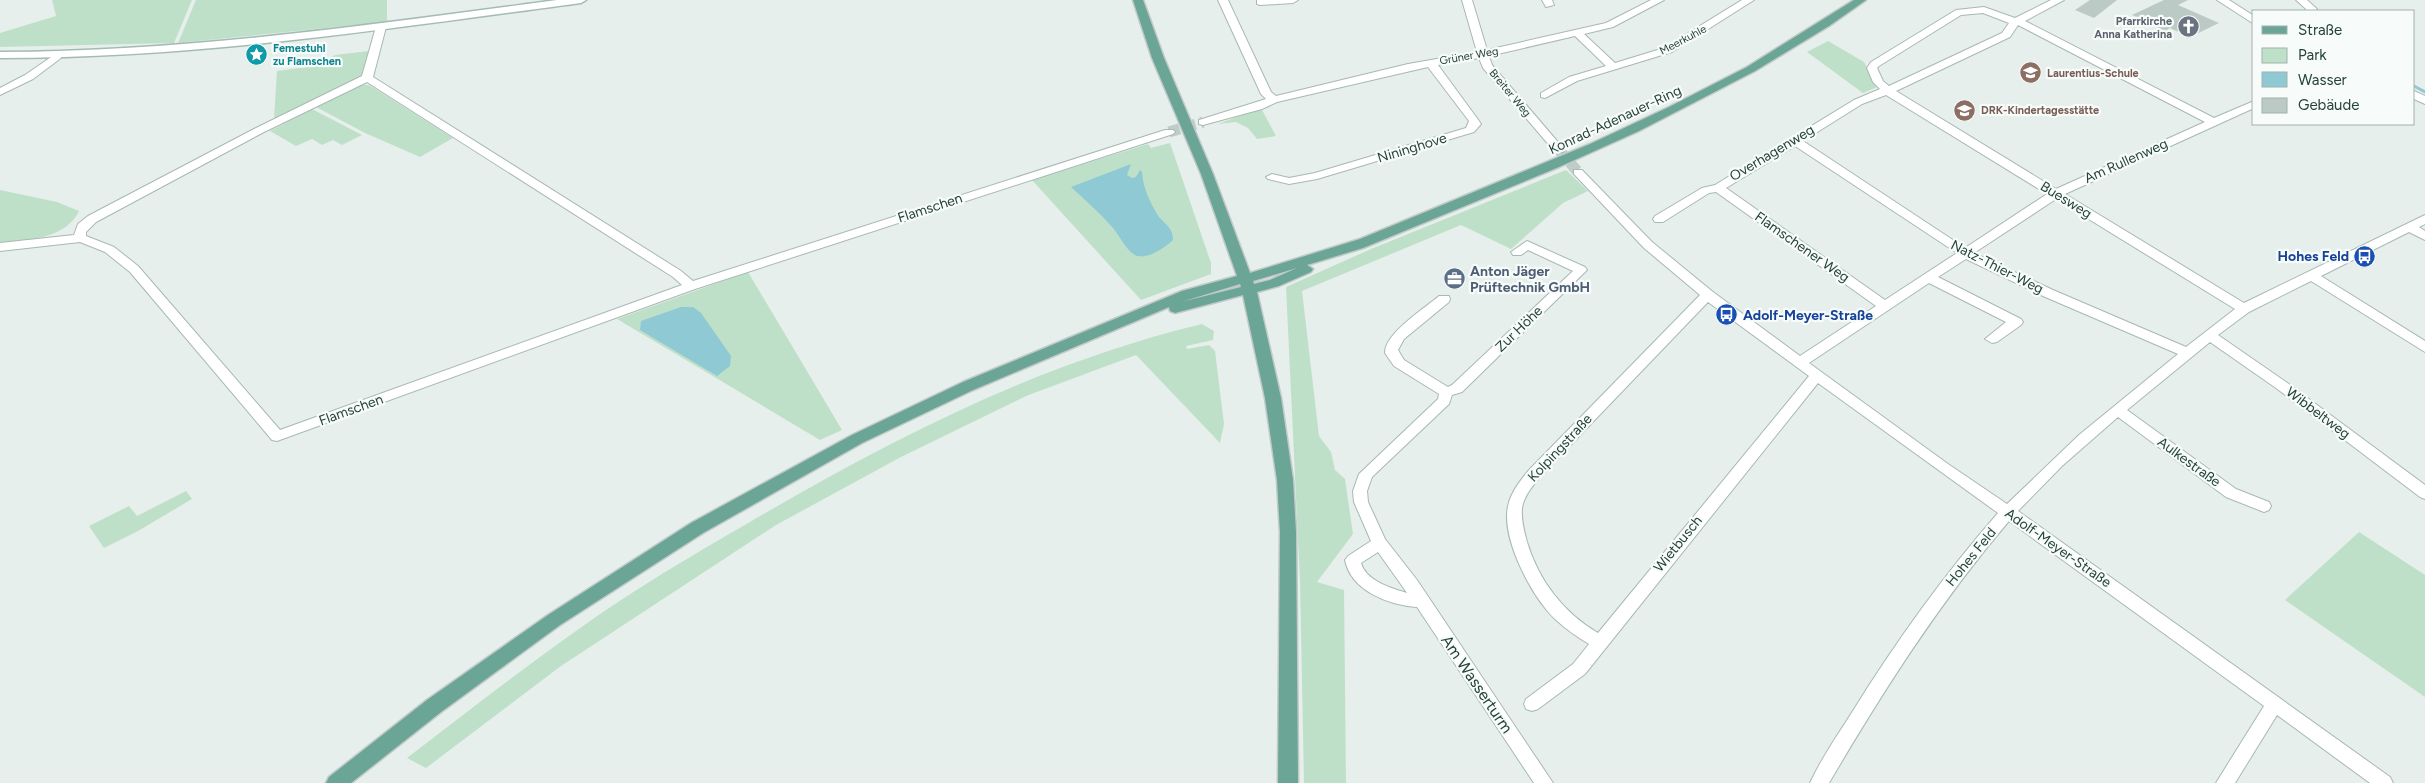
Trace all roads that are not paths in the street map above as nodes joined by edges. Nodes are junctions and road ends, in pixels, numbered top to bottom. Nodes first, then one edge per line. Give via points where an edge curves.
1 (580, 0) edge
2 (1138, 0) edge
3 (1223, 0) edge
4 (1293, 0) edge
5 (1467, 0) edge
6 (1659, 0) edge
7 (1747, 0) edge
8 (1862, 0) edge
9 (2059, 0) edge
10 (2222, 0) edge
11 (2300, 0) edge
12 (1260, 2) dead end
13 (2311, 10) edge
14 (2252, 20) edge
15 (2016, 21) junction
16 (381, 27) junction
17 (1236, 32) joint
18 (1578, 34) junction
19 (1482, 54) junction
20 (0, 55) edge
21 (57, 56) junction
22 (1431, 63) junction
23 (1612, 67) junction
24 (367, 78) junction
25 (1888, 91) junction
26 (0, 92) edge
27 (1545, 95) dead end
28 (1274, 100) junction
29 (2252, 105) edge
30 (1203, 122) tunnel mouth
31 (2214, 122) junction
32 (1169, 132) tunnel mouth
33 (1794, 140) junction
34 (1559, 150) tunnel mouth
35 (1578, 172) tunnel mouth
36 (1272, 176) dead end
37 (1718, 188) junction
38 (2055, 194) junction
39 (1659, 219) dead end
40 (2425, 219) edge
41 (2410, 227) junction
42 (2425, 236) edge
43 (80, 238) junction
44 (0, 247) edge
45 (1517, 252) dead end
46 (1966, 254) junction
47 (2311, 275) junction
48 (1929, 278) junction
49 (1247, 283) junction
50 (691, 286) junction
51 (1708, 295) junction
52 (1444, 299) dead end
53 (1886, 307) junction
54 (2244, 309) junction
55 (2209, 336) junction
56 (1992, 339) dead end
57 (2425, 347) edge
58 (2188, 352) junction
59 (1801, 362) junction
60 (1816, 376) junction
61 (1446, 392) junction
62 (2118, 410) junction
63 (2425, 493) edge
64 (2264, 506) dead end
65 (2007, 513) junction
66 (1380, 543) junction
67 (1411, 585) joint
68 (1421, 600) junction
69 (1599, 642) junction
70 (1532, 704) dead end
71 (2275, 704) junction
72 (336, 783) edge
73 (1288, 783) edge
74 (1544, 783) edge
75 (1819, 783) edge
76 (2225, 783) edge
77 (2384, 783) edge

1 - 16 main road
2 - 49 main road
3 - 17 street
4 - 12 street
5 - 19 street, Breiter Weg
6 - 18 street, Grüner Weg via 1609,25
7 - 23 street, Meerkuhle via 1668,50
8 - 49 main road, Konrad-Adenauer-Ring via 1764,61 1557,164 1274,283
9 - 15 street, Overhagenweg
10 - 14 street
11 - 13 street
15 - 25 street, Overhagenweg via 2006,35
15 - 25 street via 1984,10 1959,12 1873,66 1873,75
15 - 31 street
16 - 21 main road via 158,51
16 - 24 street
17 - 28 street via 1266,94
18 - 19 street, Grüner Weg
18 - 23 street
19 - 22 street, Grüner Weg
19 - 34 street, Breiter Weg via 1487,66
20 - 21 main road
21 - 26 street via 29,77
22 - 28 street, Grüner Weg
22 - 36 street, Nininghove via 1474,120 1470,130 1317,176 1289,181
23 - 27 street, Meerkuhle via 1573,79
24 - 43 street via 260,130 92,219 83,225
24 - 50 street via 678,274
25 - 33 street, Overhagenweg via 1858,102
25 - 38 street, Buesweg
28 - 30 street, Grüner Weg
29 - 31 street, Am Rullenweg
31 - 38 street, Am Rullenweg
32 - 50 street, Flamschen
33 - 37 street, Overhagenweg
33 - 46 street, Natz-Thier-Weg
35 - 51 street, Adolf-Meyer-Straße via 1648,246
37 - 39 street, Overhagenweg via 1706,190
37 - 53 street, Flamschener Weg
38 - 46 street, Am Rullenweg
38 - 54 street, Buesweg
40 - 41 street, Hohes Feld
41 - 42 street
41 - 47 street, Hohes Feld
43 - 44 street, Flamschen
43 - 50 street, Flamschen via 101,244 134,270 277,436
45 - 61 street, Zur Höhe via 1527,245 1581,270 1456,389
46 - 48 street, Am Rullenweg
46 - 58 street, Natz-Thier-Weg via 2048,293
47 - 54 street, Hohes Feld
47 - 57 street
48 - 53 street, Am Rullenweg
48 - 56 street via 2016,322
49 - 72 main road, Konrad-Adenauer-Ring via 1130,320 1022,363 918,409 753,495 554,620 434,706
49 - 73 main road via 1273,398 1286,497
51 - 59 street, Adolf-Meyer-Straße
51 - 69 street, Kolpingstraße via 1534,474 1515,506 1519,540 1537,584 1560,614
52 - 61 street via 1398,336 1391,348 1393,359 1399,364
53 - 59 street, Am Rullenweg
54 - 55 street, Hohes Feld
55 - 58 street, Hohes Feld
55 - 63 street, Wibbeltweg via 2281,385
58 - 62 street, Hohes Feld
59 - 60 street, Adolf-Meyer-Straße
60 - 65 street, Adolf-Meyer-Straße
60 - 69 street, Wietbusch
61 - 66 street, Zur Höhe via 1444,401 1366,474 1360,491 1361,502
62 - 64 street, Aulkestraße via 2231,493
62 - 65 street, Hohes Feld via 2071,450
65 - 71 street, Adolf-Meyer-Straße
65 - 75 street, Hohes Feld via 1912,632
66 - 67 street, Zur Höhe
66 - 68 street via 1353,560 1362,580 1414,602
67 - 68 street, Am Wasserturm
68 - 74 street, Am Wasserturm
69 - 70 street, Wietbusch via 1579,669
71 - 76 street
71 - 77 street, Adolf-Meyer-Straße

